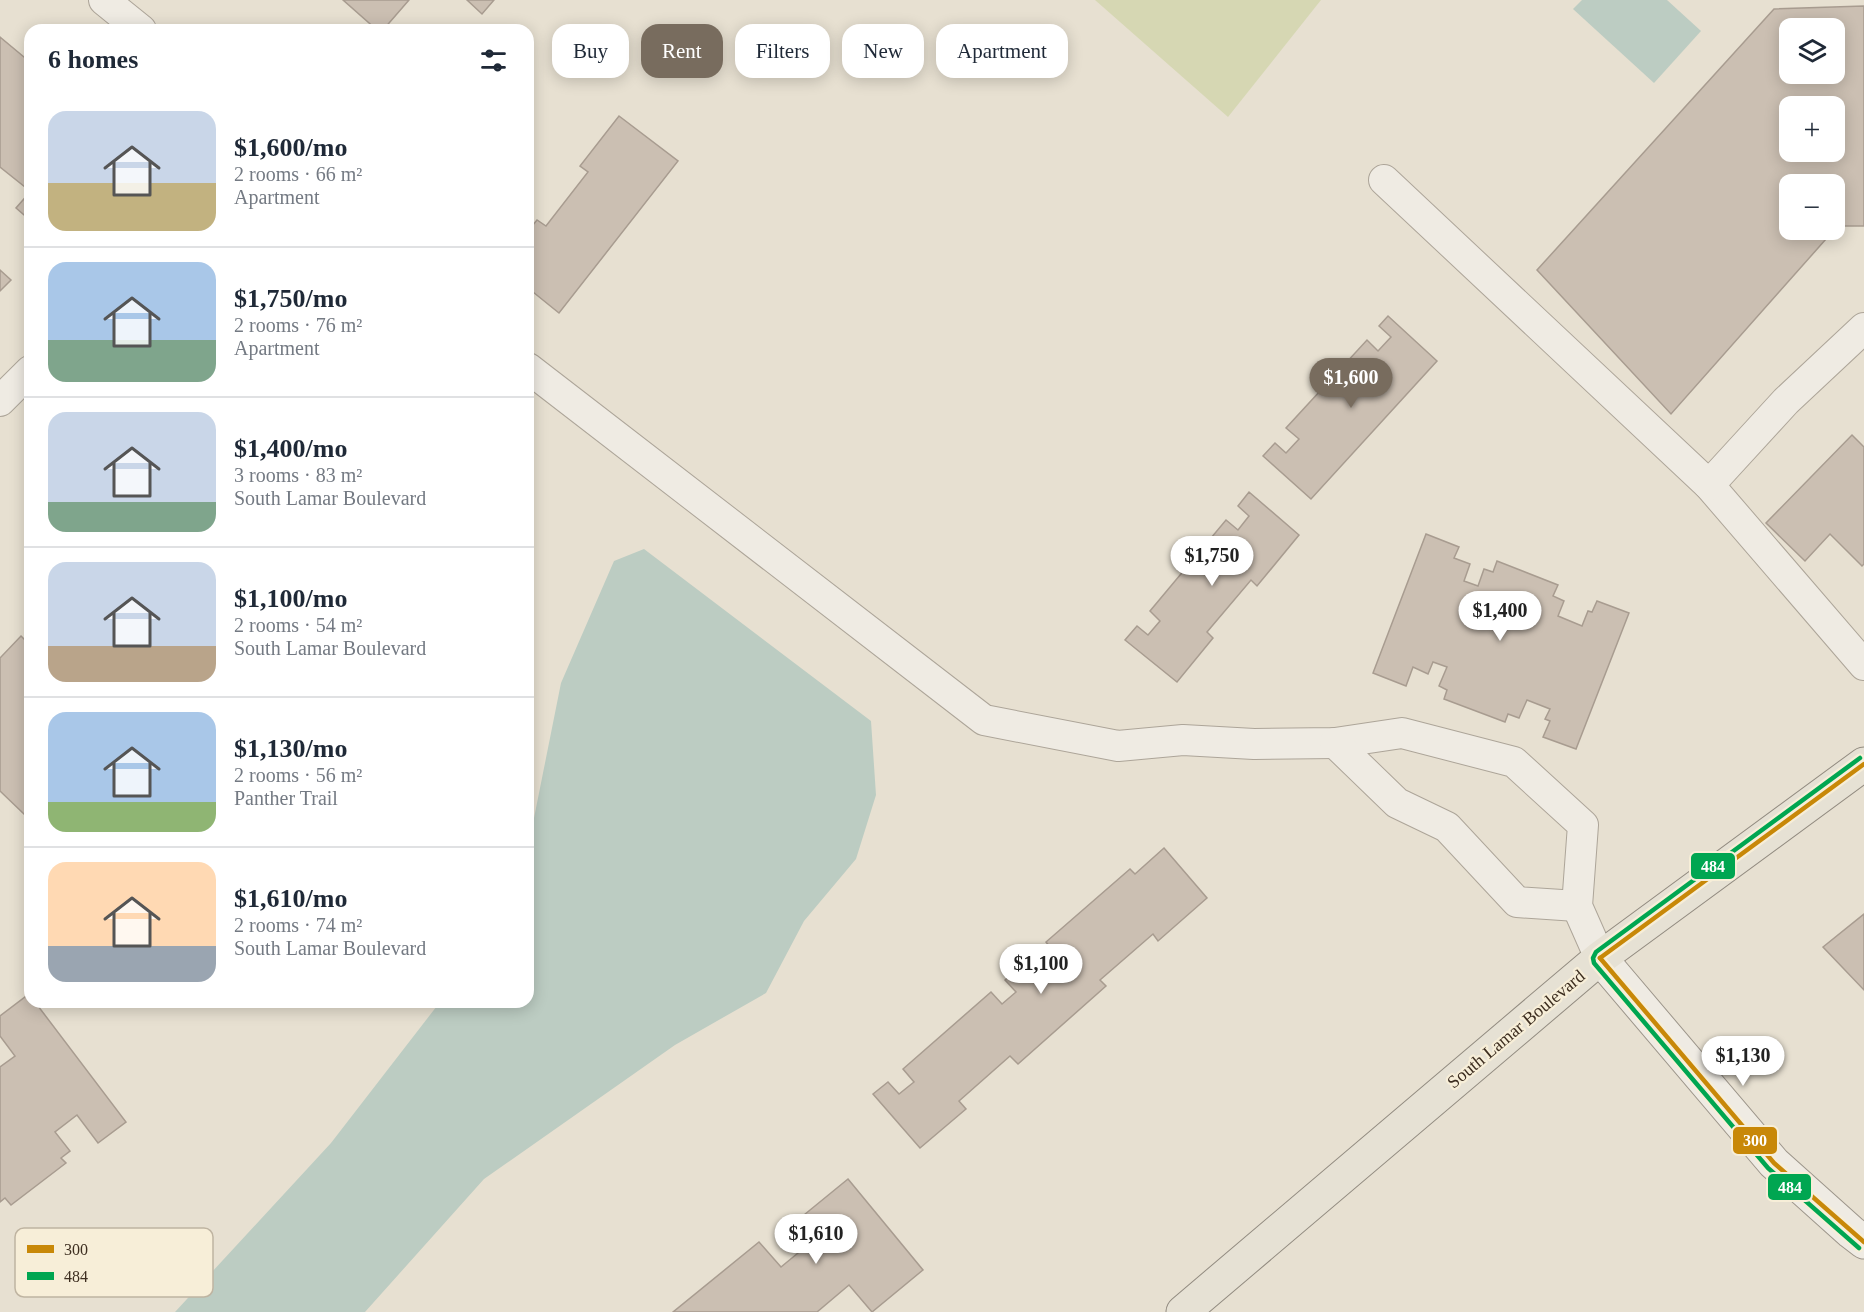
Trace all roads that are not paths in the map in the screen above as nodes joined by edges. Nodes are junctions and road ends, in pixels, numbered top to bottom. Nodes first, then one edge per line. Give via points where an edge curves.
1 (104, 0) edge
2 (134, 24) edge
3 (1384, 180) dead end
4 (1864, 328) edge
5 (534, 373) edge
6 (24, 377) edge
7 (0, 401) edge
8 (1709, 485) junction
9 (1864, 665) edge
10 (1335, 743) junction
11 (1864, 764) edge
12 (1577, 906) junction
13 (1600, 958) junction
14 (1864, 1242) edge
15 (1183, 1312) edge

1 - 2 lane
3 - 8 lane
4 - 8 lane via 1786,401
5 - 10 lane via 984,720 1118,746 1183,740
6 - 7 lane
8 - 9 lane
10 - 12 lane via 1397,803 1447,827 1516,902
10 - 12 lane via 1402,733 1514,762 1583,825
11 - 13 main road, South Lamar Boulevard
12 - 13 lane
13 - 14 street via 1774,1163
13 - 15 main road, South Lamar Boulevard

